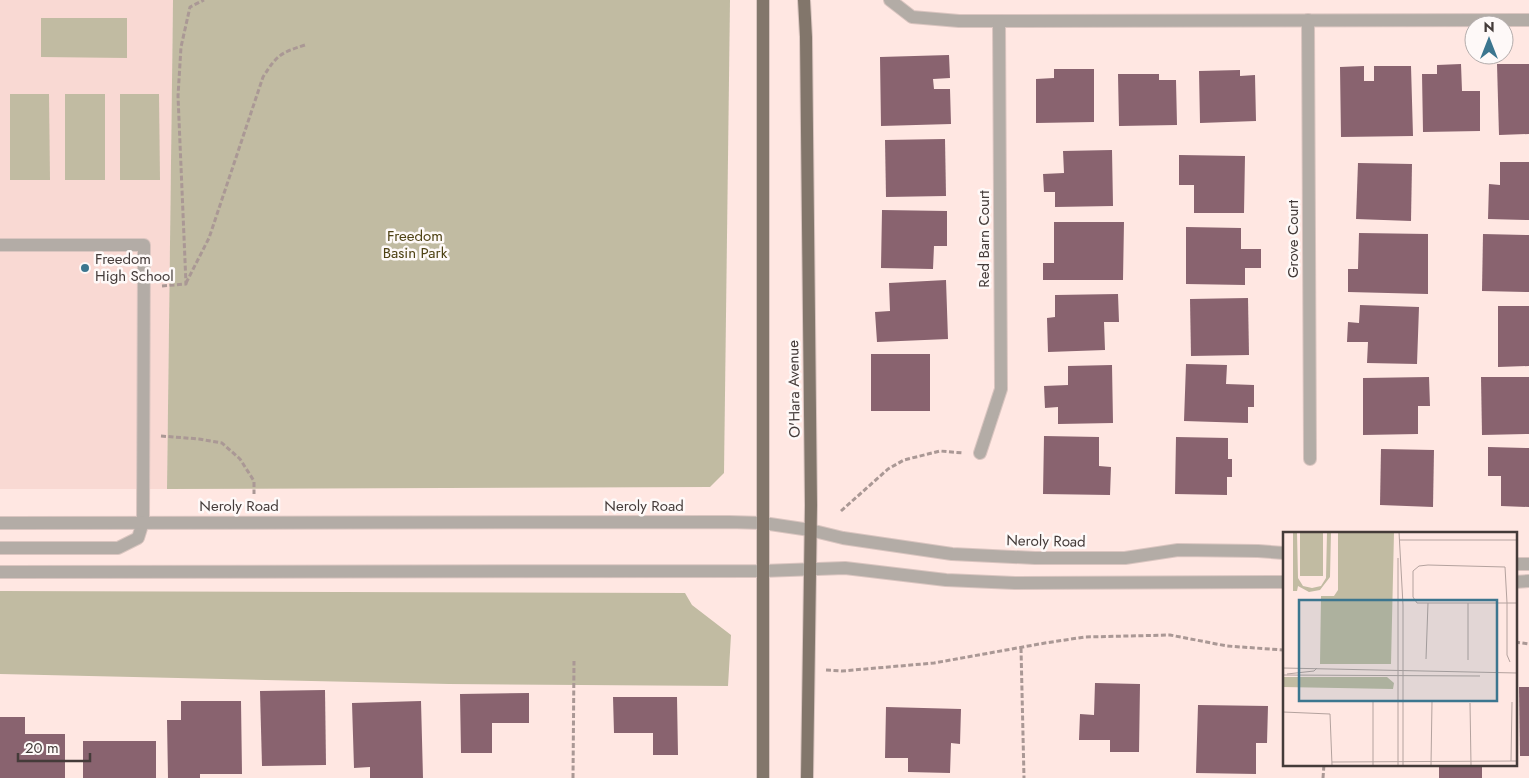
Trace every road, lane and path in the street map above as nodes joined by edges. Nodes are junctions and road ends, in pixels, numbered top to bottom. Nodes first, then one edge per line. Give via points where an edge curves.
1 (204, 0) edge
2 (763, 0) edge
3 (804, 0) edge
4 (890, 0) edge
5 (1308, 20) junction
6 (1529, 20) edge
7 (999, 21) junction
8 (305, 46) dead end
9 (0, 245) edge
10 (186, 284) junction
11 (144, 288) junction
12 (143, 435) junction
13 (980, 453) joint
14 (1310, 459) dead end
15 (254, 494) dead end
16 (841, 512) dead end
17 (143, 522) junction
18 (0, 523) edge
19 (763, 523) junction
20 (810, 530) junction
21 (0, 548) edge
22 (1283, 554) edge
23 (1516, 564) edge
24 (1529, 564) edge
25 (810, 570) junction
26 (762, 571) junction
27 (0, 572) edge
28 (1283, 582) edge
29 (1516, 582) edge
30 (1529, 582) edge
31 (1516, 642) edge
32 (1529, 644) edge
33 (1021, 648) junction
34 (1283, 650) edge
35 (574, 660) dead end
36 (808, 670) junction
37 (573, 778) edge
38 (763, 778) edge
39 (807, 778) edge
40 (1024, 778) edge

1 - 10 path via 190,7 181,47 178,96
2 - 19 main road, O'Hara Avenue
3 - 20 main road, O'Hara Avenue
4 - 7 street via 912,17 959,22
5 - 6 street
5 - 7 street
5 - 14 street, Grove Court
7 - 13 street, Red Barn Court via 1001,389
8 - 10 path via 287,51 274,60 263,77 209,238
9 - 11 street via 144,245
10 - 11 path
11 - 12 street
12 - 15 path via 199,438 222,443 240,459 254,481
12 - 17 street
13 - 16 path via 940,451 904,460 888,469
17 - 18 street, Neroly Road
17 - 19 street, Neroly Road
17 - 21 street via 138,538 118,548
19 - 20 street, Neroly Road
19 - 26 main road, O'Hara Avenue
20 - 22 street, Neroly Road via 952,554 1125,558 1178,550
20 - 25 main road, O'Hara Avenue
23 - 24 street
25 - 26 street
25 - 28 street via 845,568 946,580 1016,583
25 - 36 main road, O'Hara Avenue
26 - 27 street
26 - 38 main road, O'Hara Avenue
29 - 30 street
31 - 32 path
33 - 34 path via 1085,637 1170,635 1227,646
33 - 36 path via 934,663
33 - 40 path
35 - 37 path
36 - 39 main road, O'Hara Avenue

